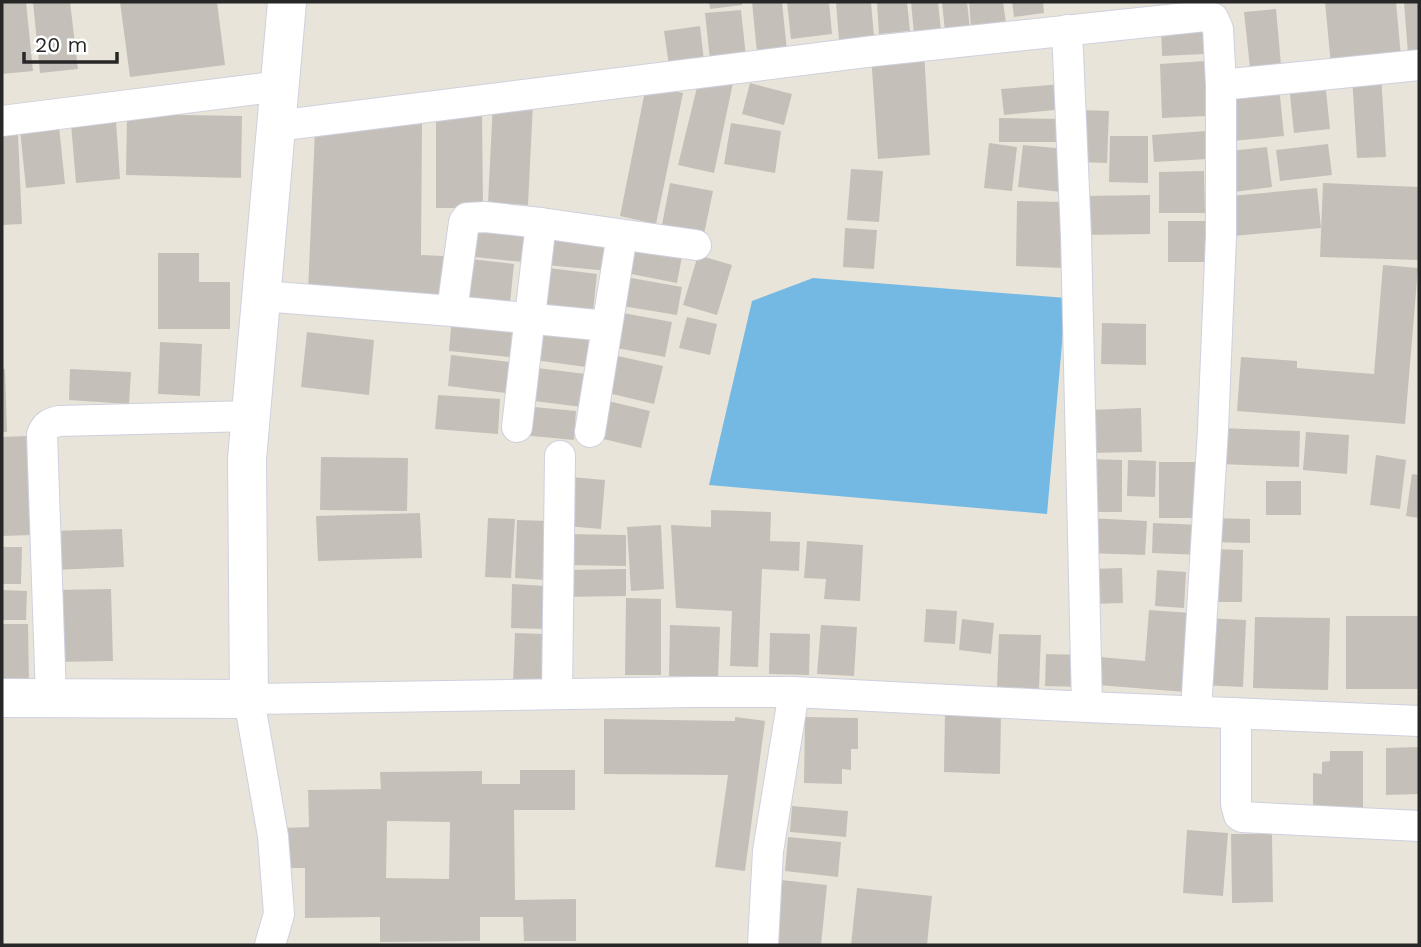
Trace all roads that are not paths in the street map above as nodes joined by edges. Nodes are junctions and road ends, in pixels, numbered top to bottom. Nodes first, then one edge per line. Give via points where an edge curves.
1 (287, 2) edge
2 (1067, 30) junction
3 (1419, 65) edge
4 (1221, 85) junction
5 (280, 86) junction
6 (2, 121) edge
7 (276, 126) junction
8 (541, 223) junction
9 (622, 235) junction
10 (696, 245) dead end
11 (262, 296) junction
12 (452, 311) junction
13 (529, 318) junction
14 (607, 326) junction
15 (251, 416) junction
16 (517, 427) dead end
17 (590, 432) dead end
18 (560, 456) dead end
19 (794, 692) junction
20 (557, 694) junction
21 (2, 698) edge
22 (51, 698) junction
23 (249, 699) junction
24 (1087, 707) junction
25 (1196, 711) junction
26 (1236, 713) junction
27 (1419, 720) edge
28 (1419, 826) edge
29 (271, 945) edge
30 (763, 945) edge

1 - 5 main road
2 - 4 street via 1210,16 1218,29
2 - 7 street
2 - 24 street
3 - 4 street
4 - 25 street via 1215,381
5 - 6 street
5 - 7 main road
7 - 11 main road
8 - 9 street
8 - 12 street via 467,218
8 - 13 street
9 - 10 street
9 - 14 street
11 - 12 street
11 - 15 main road
12 - 13 street
13 - 14 street
13 - 16 street
14 - 17 street
15 - 22 street via 59,421 45,427
15 - 23 main road via 247,459
18 - 20 street
19 - 20 street
19 - 24 street
19 - 30 street via 768,851
20 - 23 street
21 - 22 main road
22 - 23 main road
23 - 29 street via 273,836 279,914
24 - 25 street
25 - 26 street
26 - 27 street
26 - 28 street via 1239,816

